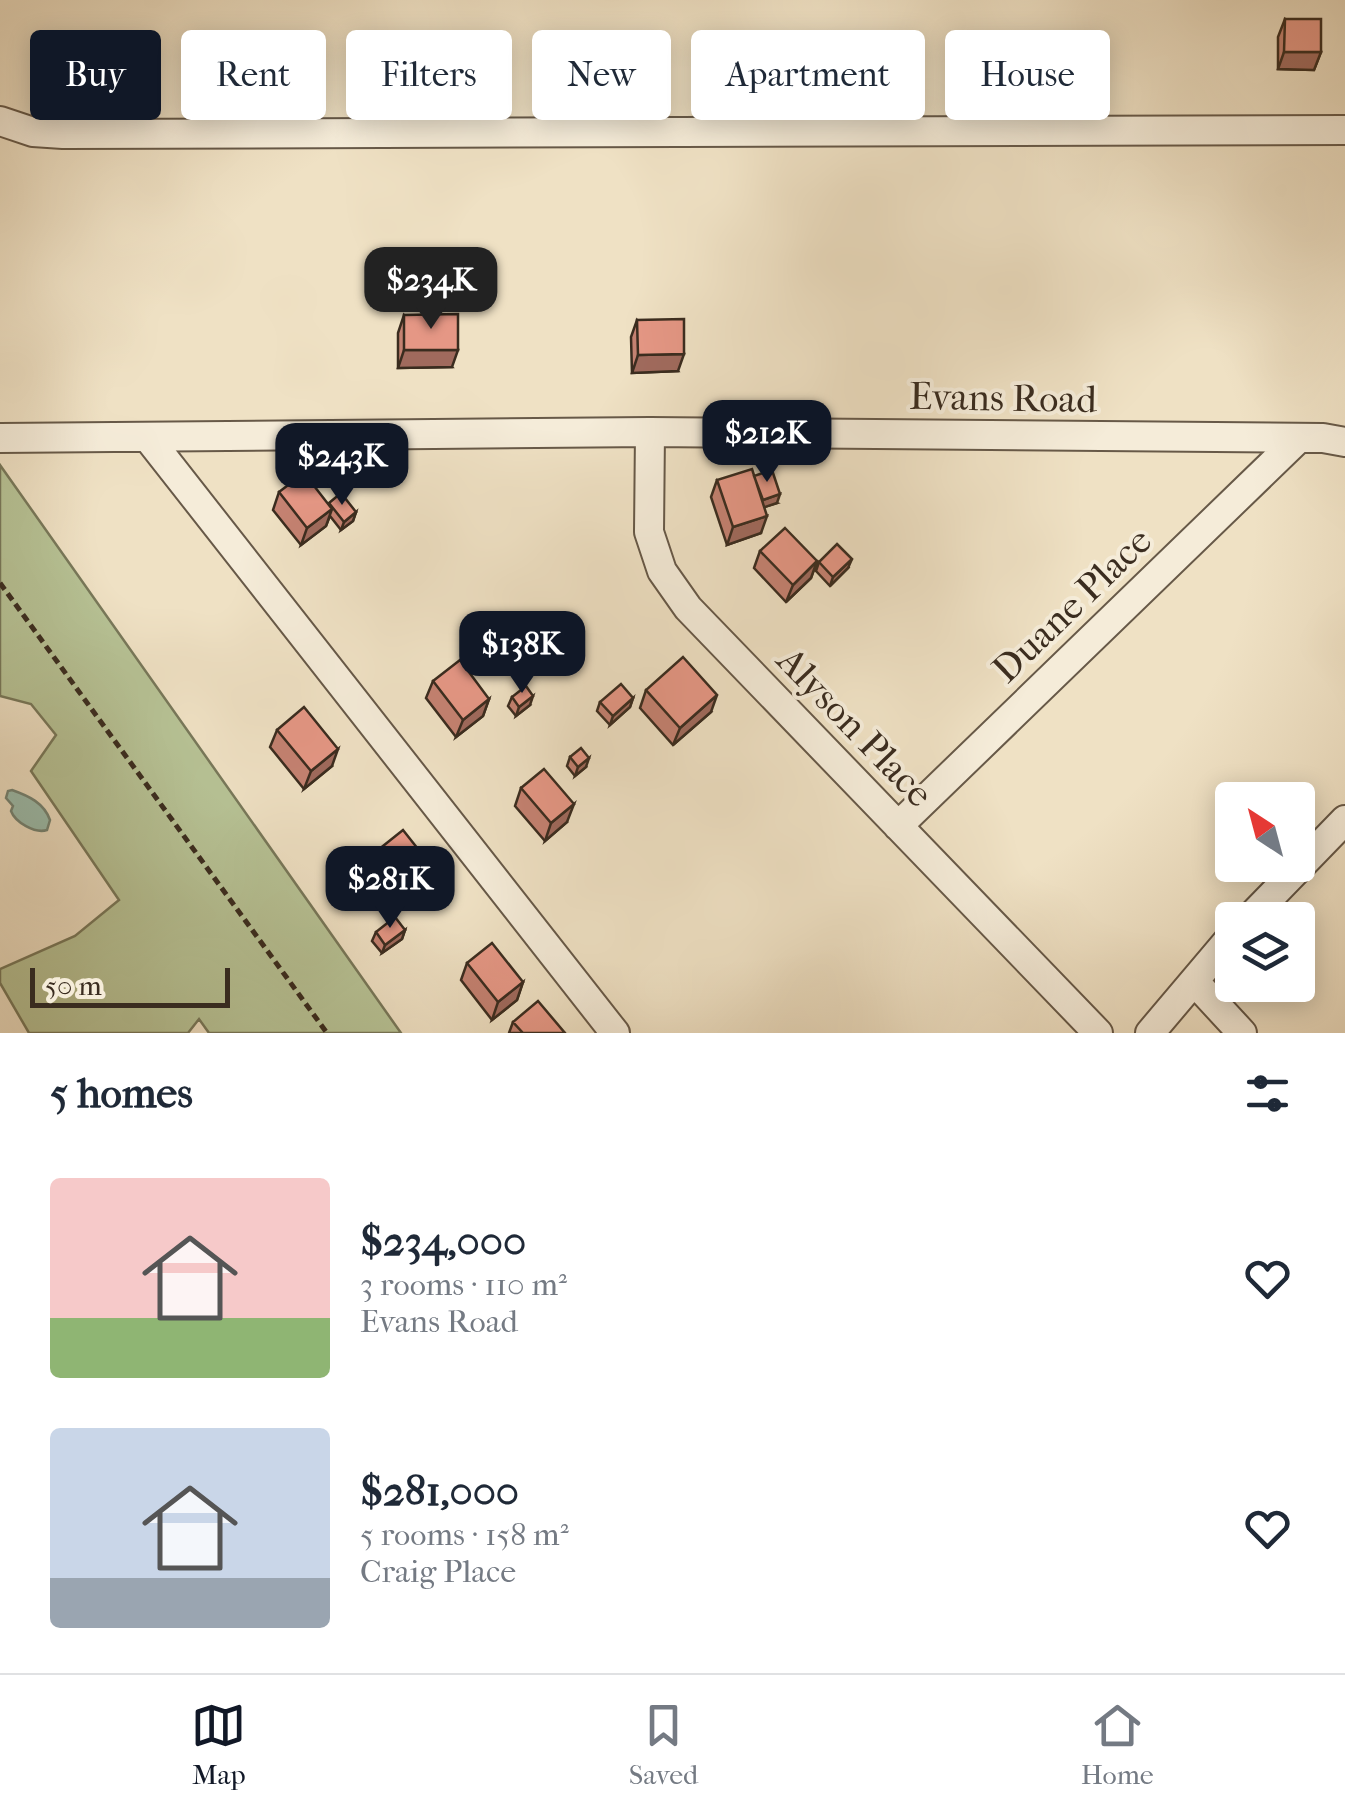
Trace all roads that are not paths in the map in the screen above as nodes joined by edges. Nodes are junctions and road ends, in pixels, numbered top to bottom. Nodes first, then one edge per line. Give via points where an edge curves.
1 (0, 121) edge
2 (1345, 130) edge
3 (650, 432) junction
4 (0, 438) edge
5 (149, 438) junction
6 (1299, 438) junction
7 (1345, 442) edge
8 (1345, 820) edge
9 (898, 826) junction
10 (1265, 902) edge
11 (1215, 956) edge
12 (1194, 981) junction
13 (615, 1033) edge
14 (1098, 1033) edge
15 (1150, 1033) edge
16 (1242, 1033) edge

1 - 2 street via 63,134
3 - 5 street, Evans Road
3 - 6 street, Evans Road
3 - 9 street, Alyson Place via 649,532 662,571 688,608
4 - 5 street, Evans Road
5 - 13 street
6 - 7 street, Evans Road
6 - 9 street, Duane Place
8 - 10 street
9 - 14 street, Alyson Place
11 - 12 street
12 - 15 street
12 - 16 street

